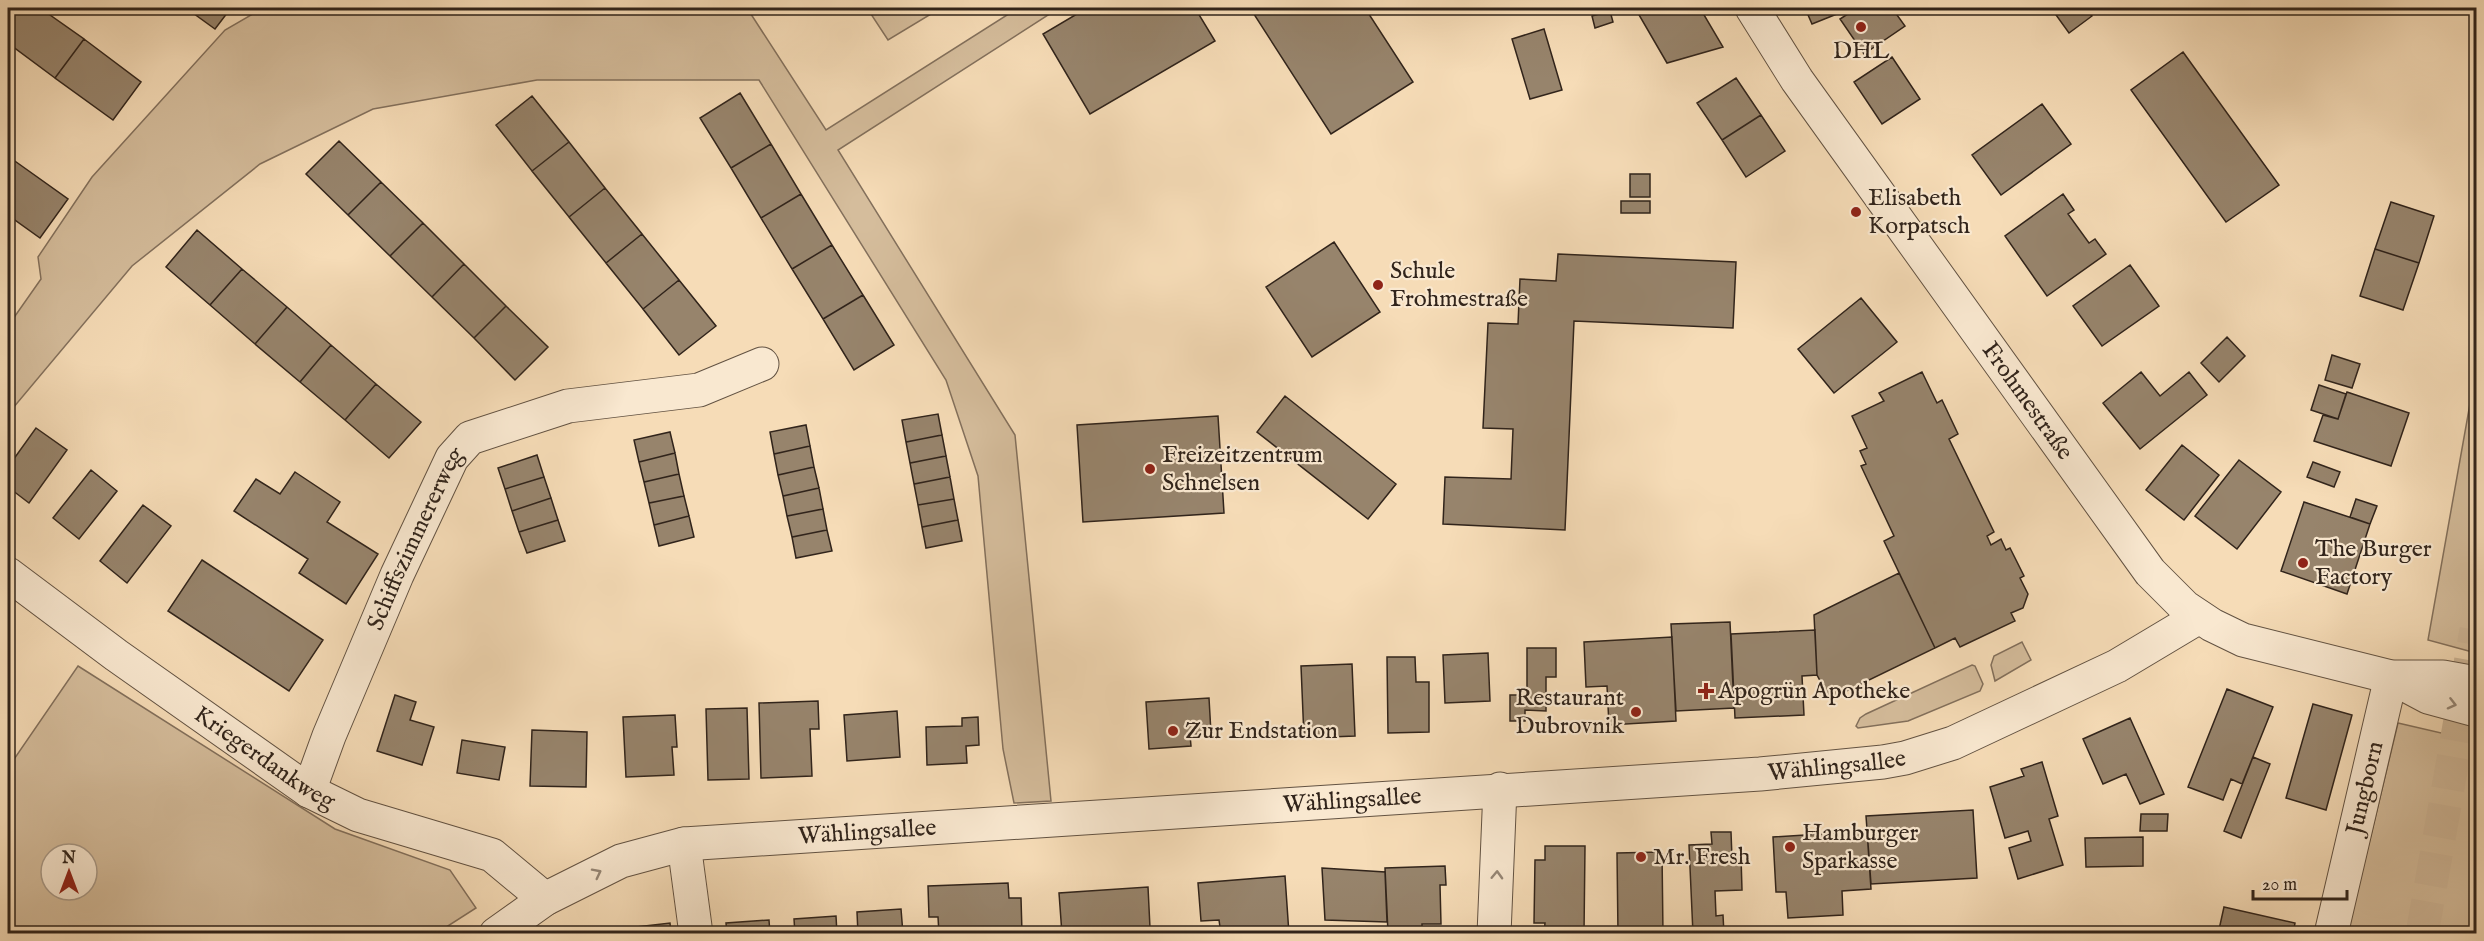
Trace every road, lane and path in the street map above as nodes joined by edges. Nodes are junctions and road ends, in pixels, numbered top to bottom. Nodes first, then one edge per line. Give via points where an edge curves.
1 (1752, 8) edge
2 (762, 363) dead end
3 (8, 574) edge
4 (2199, 617) junction
5 (2391, 677) junction
6 (2476, 683) edge
7 (2476, 710) edge
8 (1500, 789) junction
9 (309, 791) junction
10 (684, 844) junction
11 (545, 899) junction
12 (496, 933) edge
13 (696, 933) edge
14 (1494, 933) edge
15 (2331, 933) edge

1 - 4 street, Frohmestraße via 1804,90 2150,572
2 - 9 street, Schiffszimmererweg via 699,390 568,406 470,438 452,458 397,575
3 - 9 street, Kriegerdankweg
4 - 5 street, Frohmestraße via 2259,645
4 - 8 street, Wählingsallee via 2117,666 1953,743 1905,758 1760,774
5 - 6 street, Frohmestraße via 2443,677
5 -> 7 street, Frohmestraße via 2428,698
5 - 15 street, Jungborn
8 - 10 street, Wählingsallee
14 -> 8 street
9 - 11 street, Kriegerdankweg via 358,815 492,855
11 -> 10 street, Wählingsallee via 621,861
10 - 13 street
11 - 12 street, Wählingsallee

